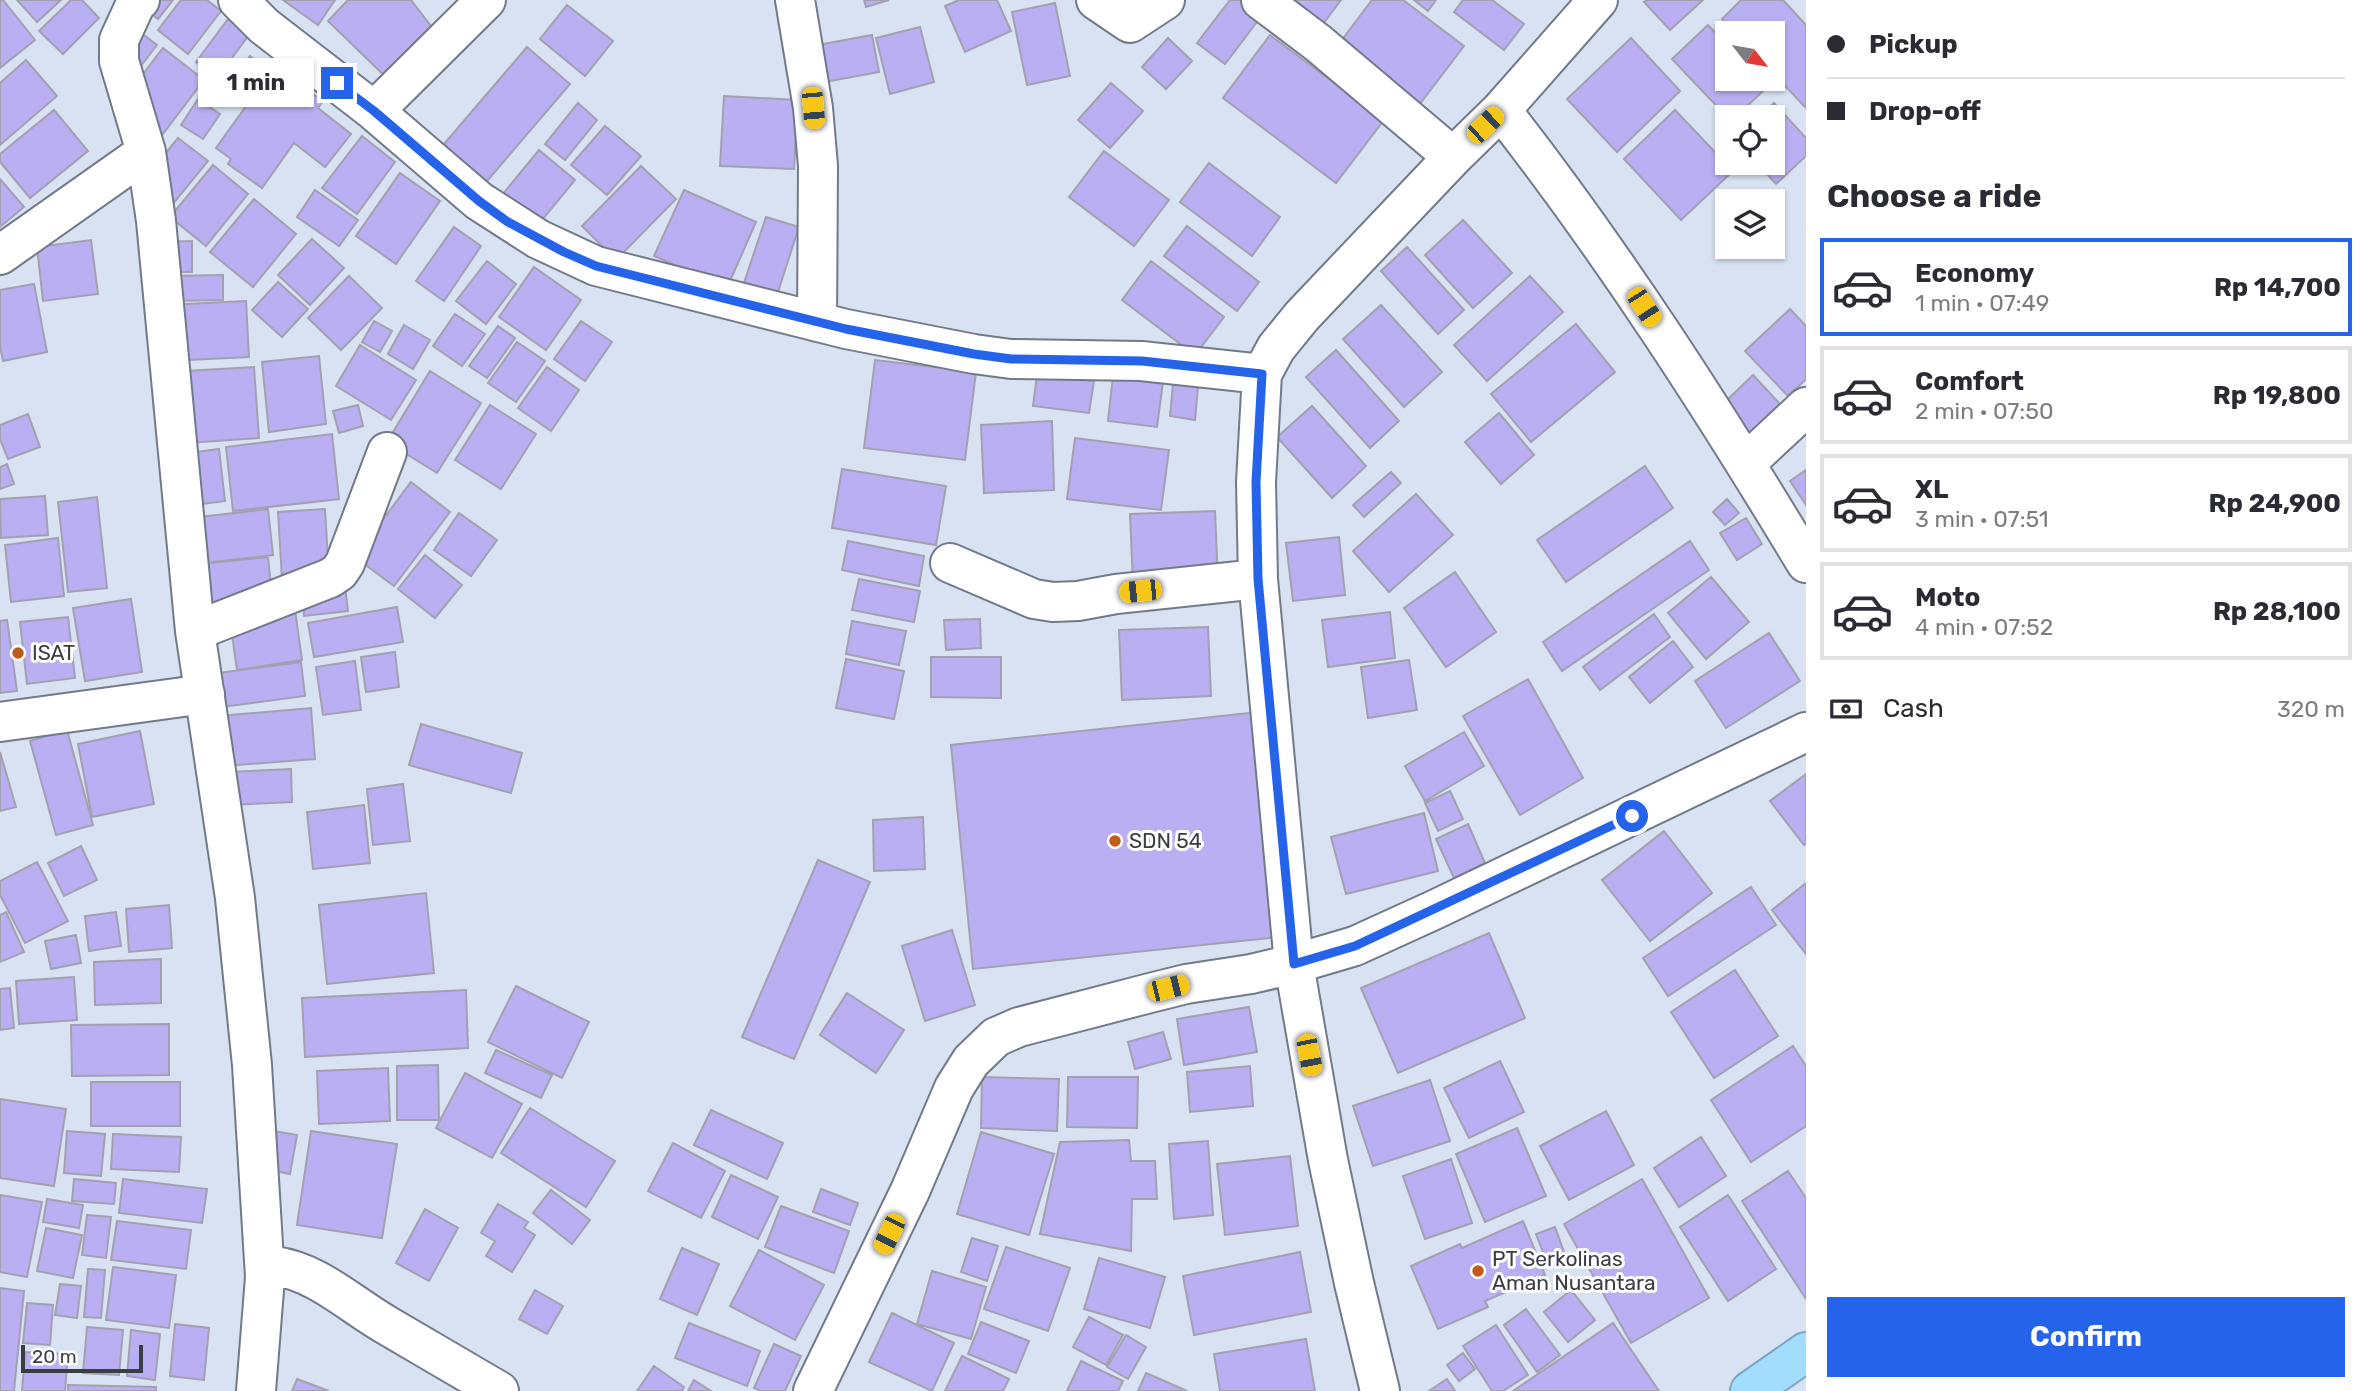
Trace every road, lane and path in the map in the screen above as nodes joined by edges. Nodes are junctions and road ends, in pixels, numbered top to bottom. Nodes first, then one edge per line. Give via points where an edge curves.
1 (140, 0) edge
2 (238, 0) edge
3 (486, 0) edge
4 (794, 0) edge
5 (1096, 0) edge
6 (1165, 0) edge
7 (1261, 0) edge
8 (1598, 0) edge
9 (1501, 110) junction
10 (374, 111) junction
11 (146, 152) junction
12 (1453, 157) junction
13 (0, 255) edge
14 (817, 322) junction
15 (1262, 374) junction
16 (1806, 408) edge
17 (387, 452) dead end
18 (1746, 463) junction
19 (950, 563) dead end
20 (1806, 563) edge
21 (1258, 579) junction
22 (195, 631) junction
23 (205, 694) junction
24 (0, 722) edge
25 (1806, 732) edge
26 (1294, 964) junction
27 (265, 1277) junction
28 (1806, 1352) edge
29 (256, 1391) edge
30 (499, 1391) edge
31 (813, 1391) edge
32 (1380, 1391) edge
33 (1750, 1391) edge

1 - 11 street via 119,40 118,55
2 - 10 street via 264,26
3 - 10 street
4 - 14 street via 818,166
5 - 6 street via 1130,23
7 - 12 street
8 - 9 street
9 - 12 street
9 - 18 street via 1644,307
10 - 14 street via 479,201 564,252 596,266
11 - 13 street
11 - 22 street
12 - 15 street via 1302,316
14 - 15 street via 1011,359 1142,361
15 - 21 street via 1256,482
16 - 18 street
17 - 22 street via 339,572
18 - 20 street
19 - 21 street via 1034,599 1053,602
21 - 26 street
22 - 23 street
23 - 24 street
23 - 27 street via 241,951
25 - 26 street via 1355,946
26 - 31 street via 1150,993 1019,1027 996,1038 971,1061 954,1088 910,1191
26 - 32 street via 1331,1172
27 - 29 street
27 - 30 street via 275,1266 313,1278
28 - 33 highway

